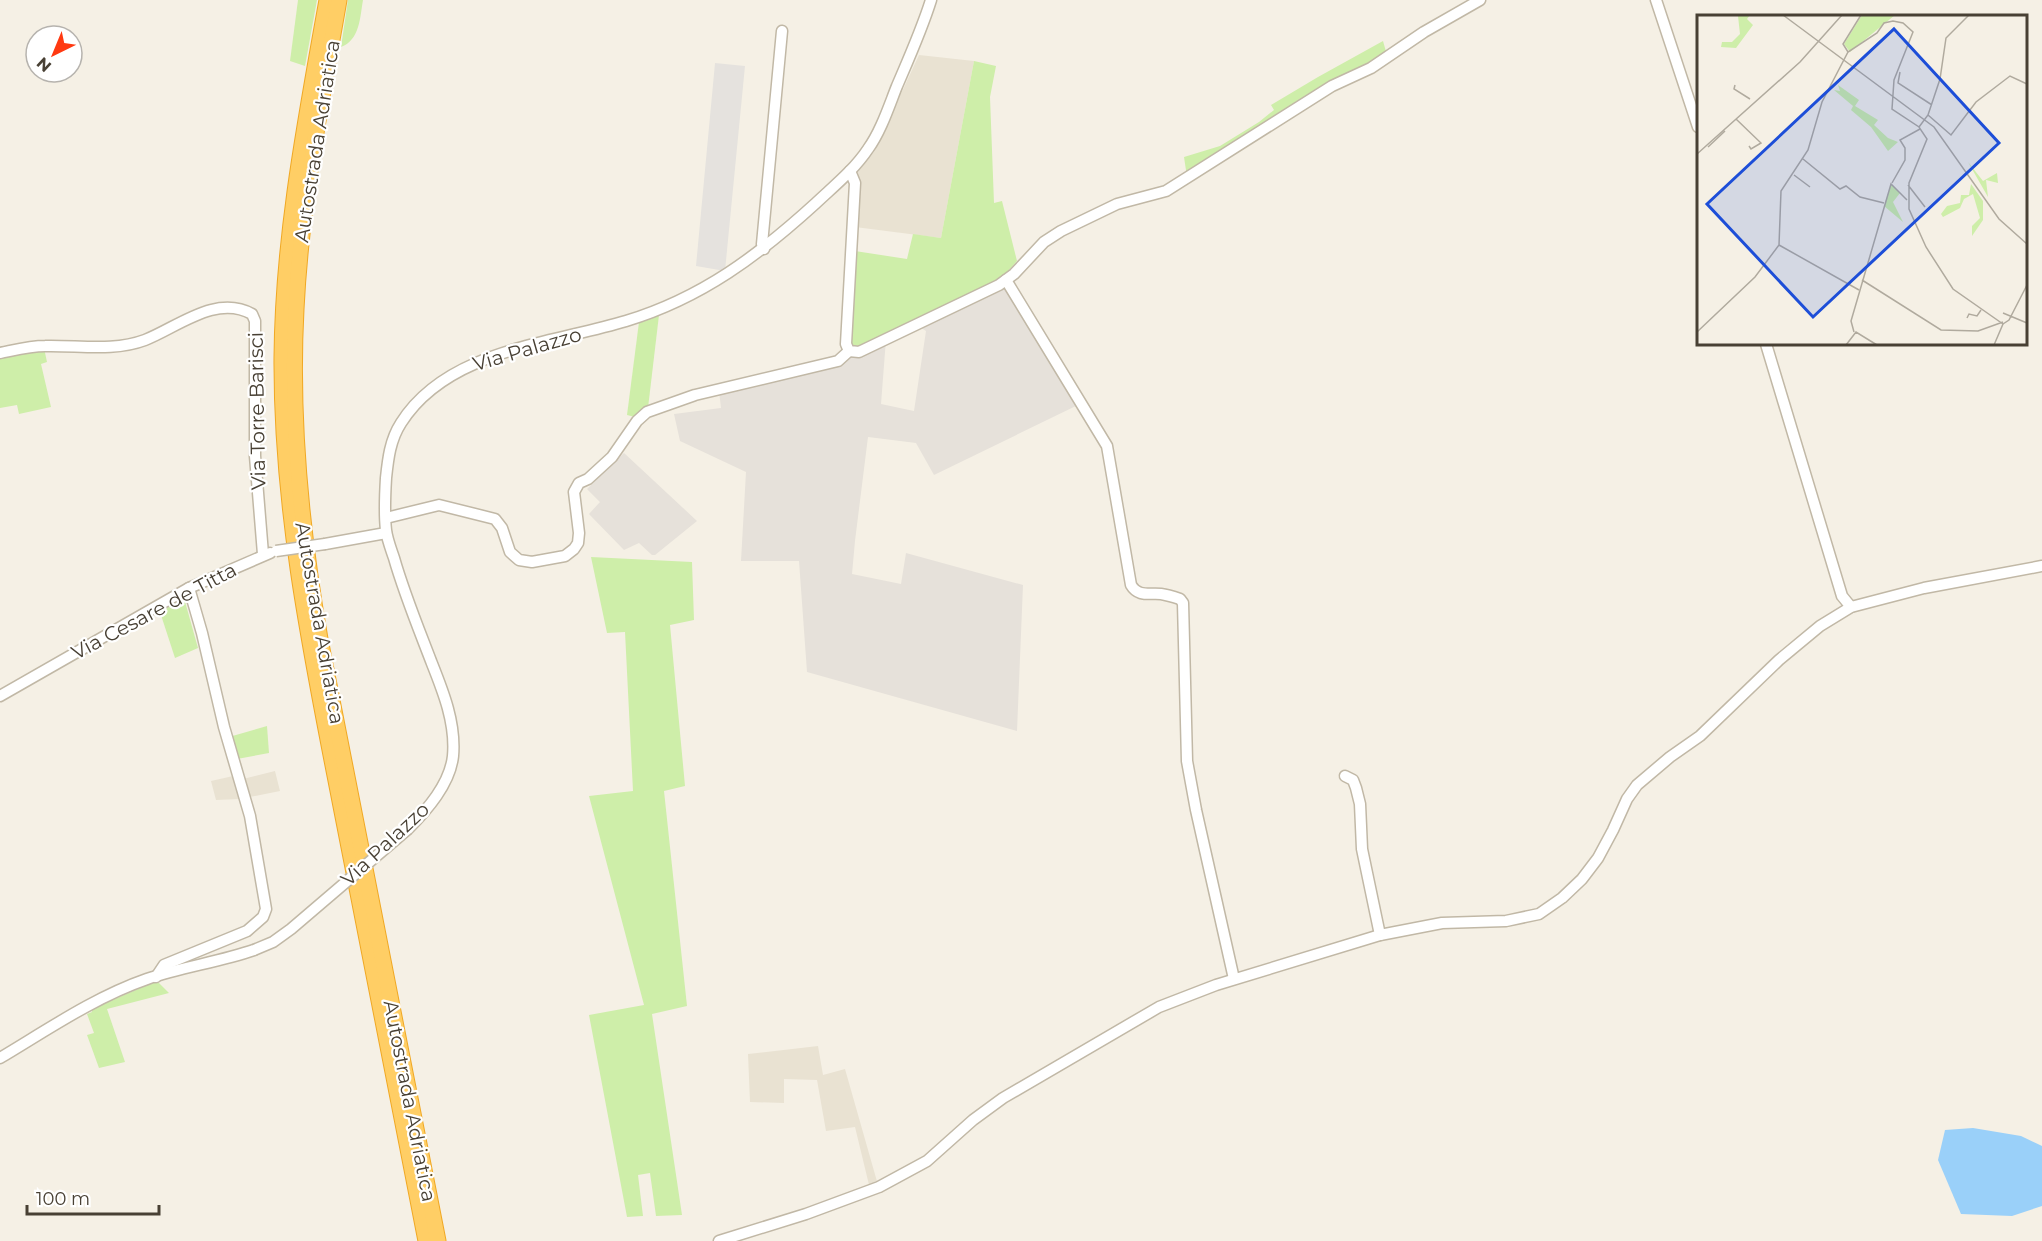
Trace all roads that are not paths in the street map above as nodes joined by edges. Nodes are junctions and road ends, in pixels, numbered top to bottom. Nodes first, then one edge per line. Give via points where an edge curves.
1 (327, 0) edge
2 (339, 0) edge
3 (931, 0) edge
4 (1480, 0) edge
5 (1656, 0) edge
6 (782, 31) dead end
7 (1697, 124) edge
8 (850, 171) junction
9 (764, 249) junction
10 (1006, 280) junction
11 (1766, 345) edge
12 (849, 351) junction
13 (0, 353) edge
14 (386, 518) junction
15 (386, 533) junction
16 (263, 554) junction
17 (2042, 566) edge
18 (189, 588) junction
19 (1851, 606) junction
20 (0, 696) edge
21 (1345, 776) dead end
22 (1380, 935) junction
23 (156, 977) junction
24 (1234, 979) junction
25 (0, 1058) edge
26 (426, 1241) edge
27 (438, 1241) edge
28 (719, 1241) edge

1 - 26 highway, Autostrada Adriatica via 298,167 287,259 282,356 284,453 305,622
2 - 27 highway, Autostrada Adriatica via 299,257 294,355 297,461 320,639
3 - 8 street, Via Palazzo via 870,147
4 - 10 street via 1371,68 1332,86 1166,191 1117,204 1061,231
5 - 7 street
6 - 9 street
8 - 9 street, Via Palazzo
8 - 12 street via 855,183 846,344
9 - 14 street, Via Palazzo via 681,300 628,320 492,357 437,383 407,414 394,436 388,452
10 - 12 street via 859,351
10 - 24 street via 1107,446 1131,585 1135,592 1163,594 1184,603 1187,761
11 - 19 street via 1842,596
12 - 14 street via 838,361 695,395 647,412 612,457 579,483 574,492 578,543 566,555 532,562 519,560 510,552 495,519 450,507 439,505
13 - 16 street, Via Torre Barisci via 45,346 125,345 217,309 236,308 252,315 255,456
14 - 15 street, Via Palazzo
15 - 16 street, Via Cesare de Titta, bridge
15 - 23 street, Via Palazzo, bridge via 445,696 453,757 448,772 432,801 408,829 273,942
16 - 18 street, Via Cesare de Titta
17 - 19 street
18 - 20 street, Via Cesare de Titta
18 - 23 street via 250,816 266,909 247,931 164,965
19 - 22 street via 1779,660 1700,736 1636,785 1598,858 1562,898 1539,914 1506,921 1442,923
21 - 22 street via 1353,780 1360,804 1362,849
22 - 24 street
23 - 25 street via 102,998
24 - 28 street via 1159,1007 1003,1098 927,1161 879,1187

